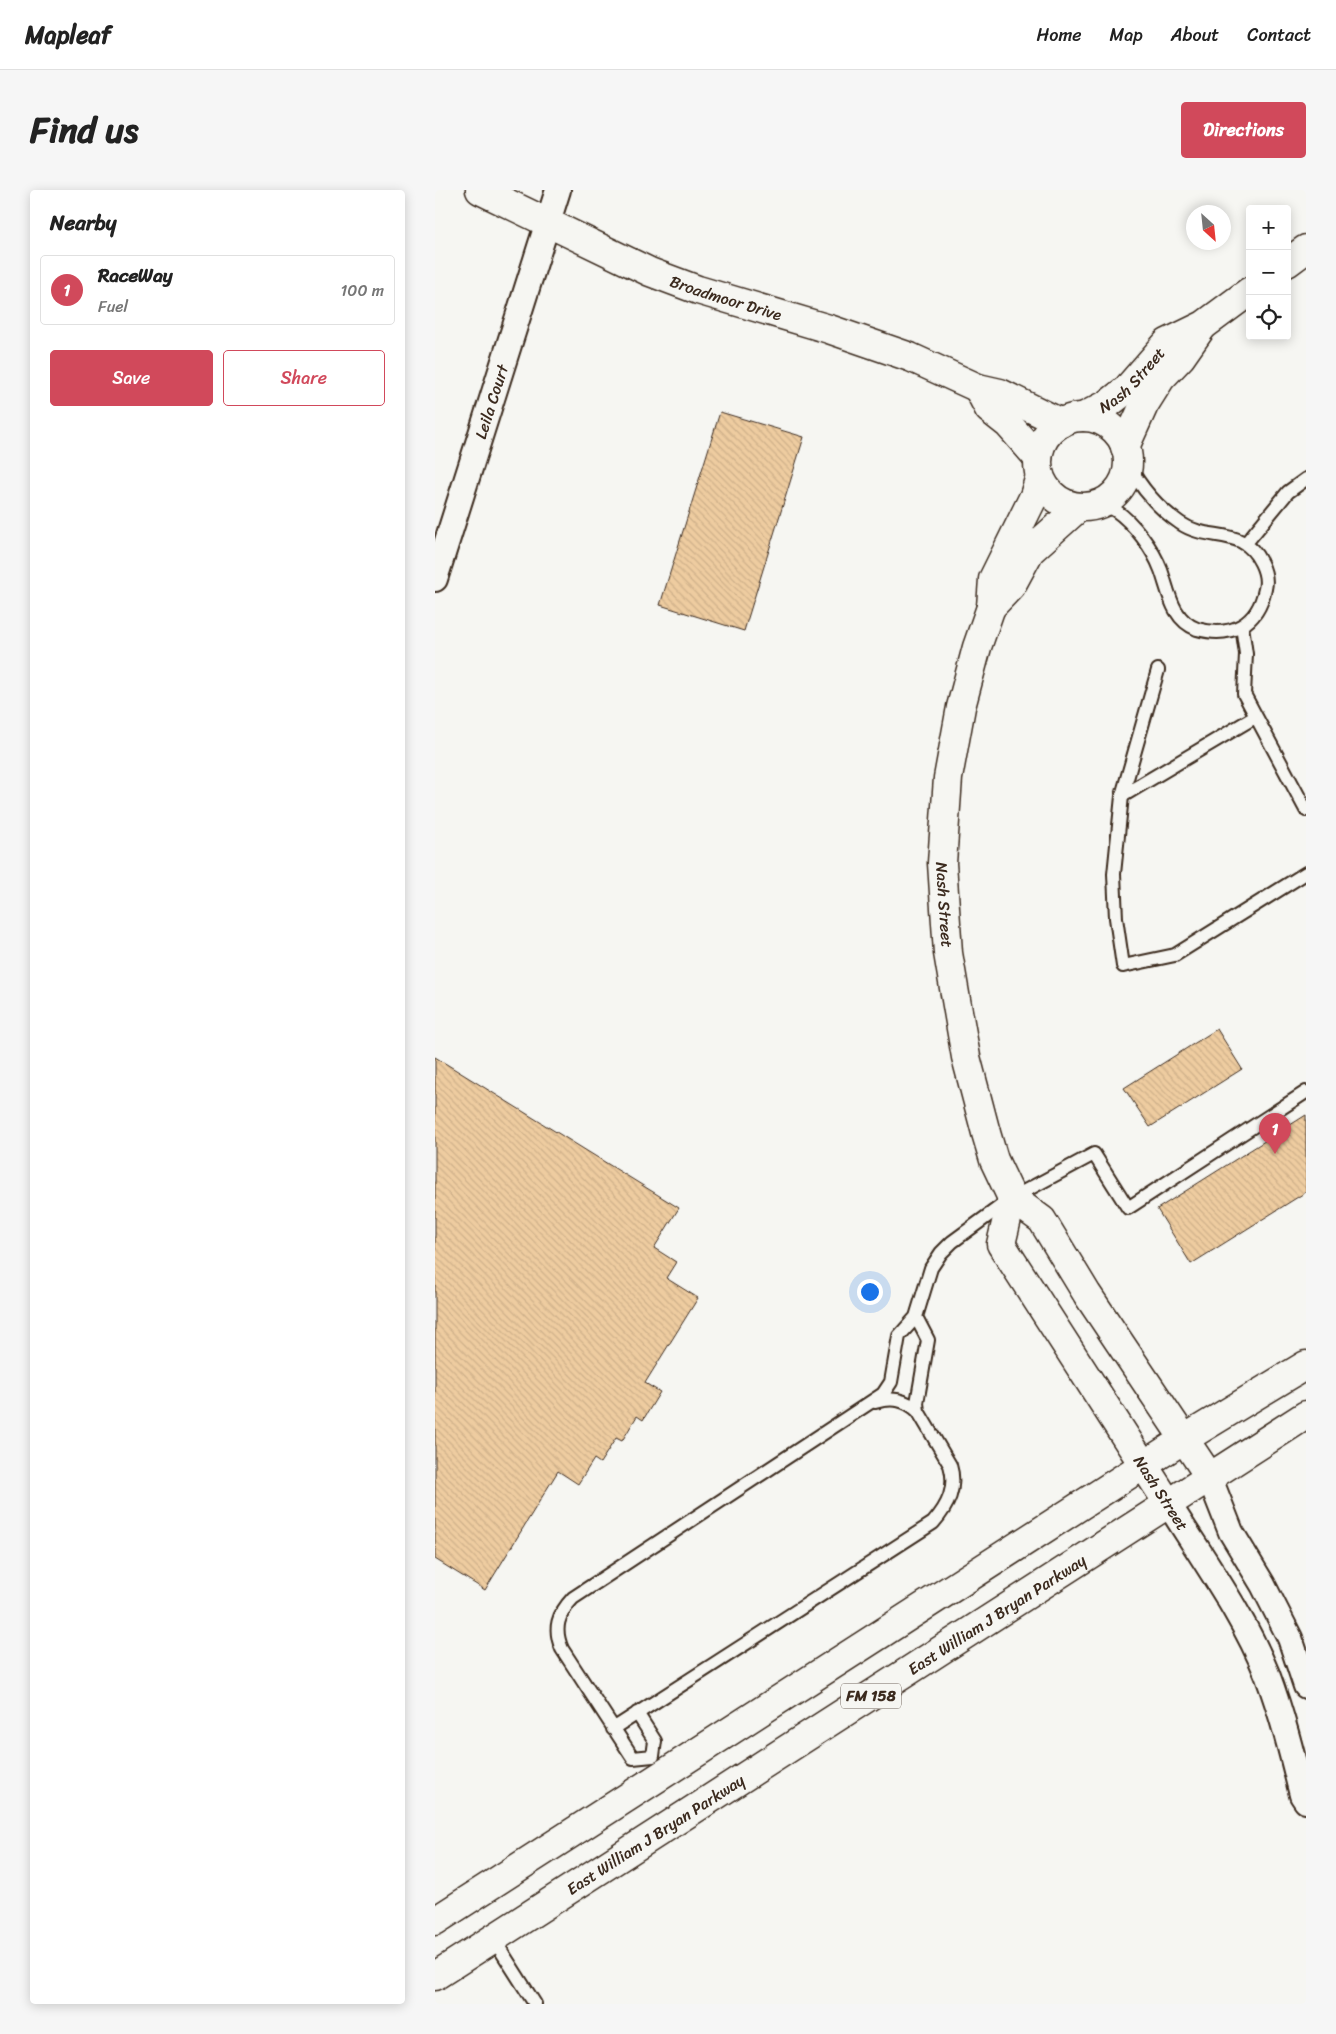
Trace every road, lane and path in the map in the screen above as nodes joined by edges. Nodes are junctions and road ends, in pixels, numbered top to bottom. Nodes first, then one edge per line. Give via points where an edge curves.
1 (480, 190) edge
2 (558, 190) edge
3 (548, 224) junction
4 (1306, 249) edge
5 (1291, 260) edge
6 (1246, 294) edge
7 (1204, 325) junction
8 (978, 388) junction
9 (1072, 420) junction
10 (1127, 456) junction
11 (1039, 467) junction
12 (1306, 479) edge
13 (1087, 506) junction
14 (1246, 543) junction
15 (435, 580) edge
16 (991, 607) junction
17 (1241, 626) junction
18 (1158, 670) dead end
19 (1255, 717) junction
20 (1122, 796) junction
21 (1306, 810) edge
22 (1306, 873) edge
23 (1306, 1092) edge
24 (1012, 1198) junction
25 (916, 1317) junction
26 (1306, 1365) edge
27 (871, 1404) junction
28 (918, 1411) junction
29 (1306, 1415) edge
30 (1184, 1439) junction
31 (1143, 1466) junction
32 (1209, 1476) junction
33 (1168, 1503) junction
34 (1306, 1686) edge
35 (637, 1713) junction
36 (613, 1729) junction
37 (658, 1765) junction
38 (1306, 1801) edge
39 (435, 1921) edge
40 (493, 1938) junction
41 (435, 1976) edge
42 (535, 2004) edge

1 - 3 street, Broadmoor Drive
2 - 3 street, Leila Court
3 - 8 street, Broadmoor Drive via 673,282 910,357
3 - 15 street, Leila Court
4 - 5 street
6 - 7 street, Nash Street
7 - 9 street, Nash Street via 1167,343 1127,389 1108,404
7 - 10 street, Nash Street via 1144,405
8 - 9 street, Broadmoor Drive
8 - 11 street via 989,409 1009,424
9 - 10 street via 1097,419 1109,425 1119,435
9 - 11 street via 1049,432 1042,444
10 - 13 street via 1125,478 1118,490 1108,499
10 - 14 lane via 1136,479 1151,498 1183,525 1201,534 1231,536
11 - 13 street via 1046,488 1055,497
11 - 16 street, Nash Street via 1034,496 993,579
12 - 14 lane via 1289,492
13 - 16 street, Nash Street via 1030,551 1011,586
13 - 17 lane via 1114,510 1151,551 1171,604 1181,618 1194,628 1209,632 1226,632
14 - 17 lane via 1264,569 1266,585 1263,601
16 - 24 street, Nash Street via 955,733 942,863 948,954 966,1057 994,1160
17 - 19 lane via 1246,654 1244,694
18 - 20 lane
19 - 20 lane
19 - 21 lane
20 - 22 lane via 1115,874 1116,918 1123,966 1175,954
23 - 24 lane via 1128,1208 1094,1154
24 - 25 lane via 941,1253 931,1268
24 - 30 street, Nash Street via 1042,1220 1087,1294
24 - 31 street, Nash Street via 1001,1244
25 - 27 lane via 899,1336 891,1382
25 - 28 lane via 928,1340
26 - 30 street, FM 158
27 - 28 lane via 888,1398 897,1399
27 - 36 lane via 573,1598 564,1607 558,1619 558,1639
28 - 35 lane via 953,1475 949,1501 933,1522
29 - 32 street, East William J Bryan Parkway / FM 158
30 - 31 street, FM 158
30 - 32 street, Nash Street
31 - 33 street, Nash Street
31 - 37 street, FM 158
32 - 33 street, East William J Bryan Parkway / FM 158
32 - 34 street, Nash Street via 1231,1532 1290,1638
33 - 38 street, Nash Street via 1235,1611 1266,1672 1286,1728
33 - 40 street, East William J Bryan Parkway / FM 158
35 - 36 lane
35 - 37 lane via 655,1741
36 - 37 lane via 633,1758
37 - 39 street, FM 158
40 - 41 street, East William J Bryan Parkway / FM 158
40 - 42 lane

